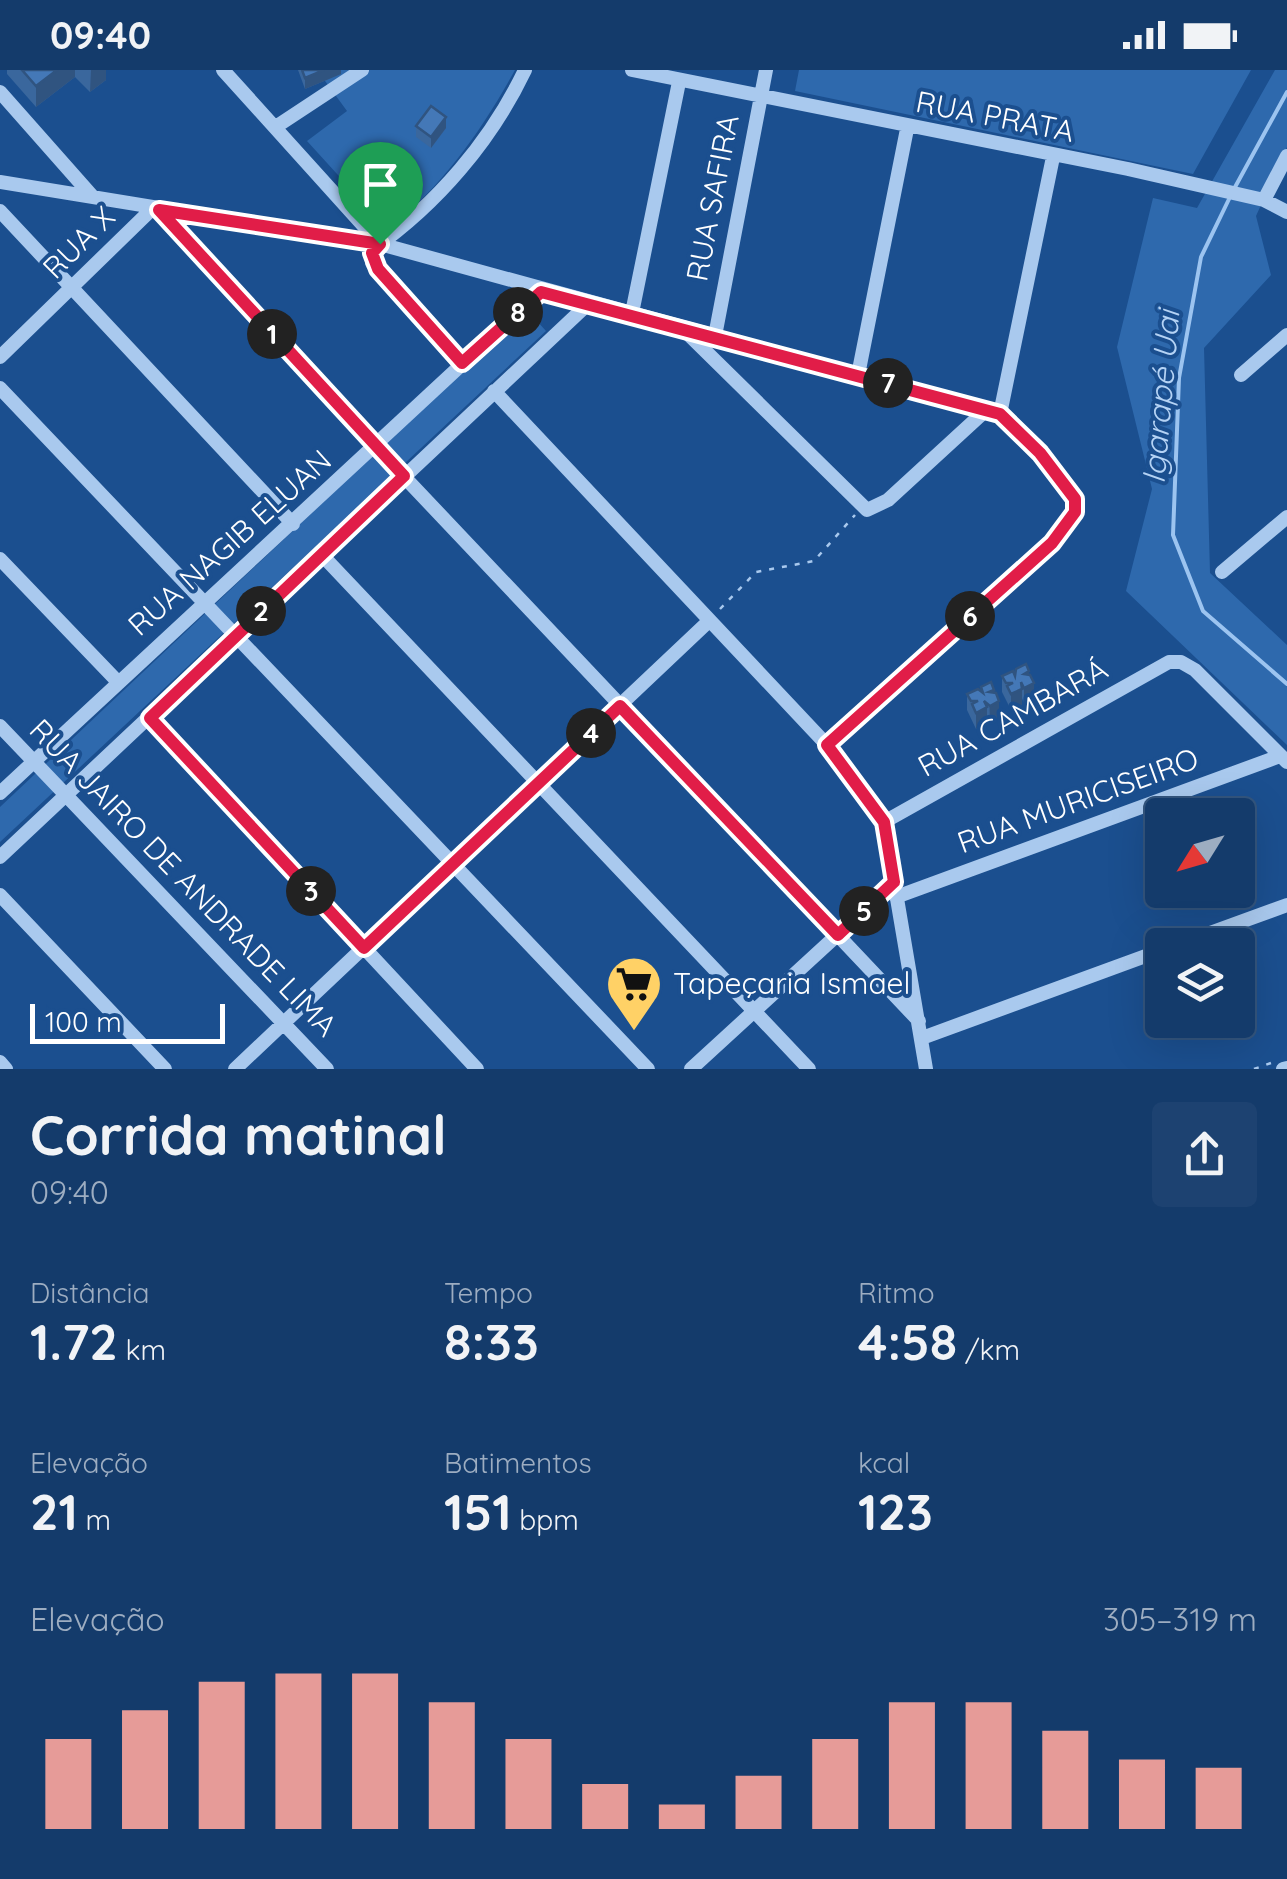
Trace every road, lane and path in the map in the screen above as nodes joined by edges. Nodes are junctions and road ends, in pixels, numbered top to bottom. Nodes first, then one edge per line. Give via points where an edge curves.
1 (224, 70) edge
2 (362, 70) edge
3 (525, 70) edge
4 (632, 70) edge
5 (766, 70) edge
6 (679, 82) junction
7 (0, 92) edge
8 (760, 99) junction
9 (276, 126) junction
10 (907, 128) junction
11 (1287, 156) edge
12 (1053, 157) junction
13 (0, 182) edge
14 (92, 197) junction
15 (1264, 200) junction
16 (156, 210) junction
17 (0, 211) edge
18 (1287, 212) edge
19 (356, 244) junction
20 (380, 244) junction
21 (378, 269) junction
22 (74, 287) junction
23 (541, 292) junction
24 (588, 304) junction
25 (632, 313) junction
26 (681, 328) junction
27 (1287, 335) edge
28 (714, 336) junction
29 (0, 357) edge
30 (462, 363) junction
31 (858, 374) junction
32 (1241, 375) dead end
33 (0, 388) edge
34 (494, 391) junction
35 (992, 412) junction
36 (376, 447) junction
37 (404, 476) junction
38 (861, 508) junction
39 (1287, 517) edge
40 (294, 524) junction
41 (320, 554) junction
42 (0, 558) edge
43 (1222, 572) dead end
44 (205, 604) junction
45 (709, 621) junction
46 (236, 635) junction
47 (118, 682) junction
48 (620, 706) junction
49 (150, 718) junction
50 (0, 726) edge
51 (827, 745) junction
52 (1283, 759) edge
53 (34, 761) junction
54 (536, 783) junction
55 (0, 794) edge
56 (67, 794) junction
57 (884, 822) junction
58 (0, 857) edge
59 (452, 864) junction
60 (895, 889) junction
61 (0, 895) edge
62 (1287, 905) edge
63 (1224, 928) edge
64 (838, 935) junction
65 (364, 948) junction
66 (1145, 956) edge
67 (755, 1011) junction
68 (919, 1020) junction
69 (284, 1023) junction
70 (922, 1038) junction
71 (0, 1062) edge
72 (6, 1069) edge
73 (164, 1069) edge
74 (235, 1069) edge
75 (327, 1069) edge
76 (478, 1069) edge
77 (648, 1069) edge
78 (691, 1069) edge
79 (809, 1069) edge
80 (926, 1069) edge

1 - 9 street
2 - 9 street
3 - 20 street via 471,156
4 - 6 street, RUA PRATA
5 - 8 street, RUA SAFIRA
6 - 8 street, RUA PRATA
6 - 25 street
7 - 14 street
8 - 10 street, RUA PRATA
8 - 28 street, RUA SAFIRA
9 - 20 street
10 - 12 street, RUA PRATA
10 - 31 street
11 - 15 street
12 - 15 street, RUA PRATA
12 - 35 street
13 - 14 street
14 - 16 street
15 - 18 street, RUA PRATA
16 - 19 street
16 - 22 street, RUA X
16 - 36 street
17 - 22 street
19 - 20 street
19 - 21 street
20 - 21 street via 372,253
20 - 23 street
21 - 30 street
22 - 29 street, RUA X
22 - 40 street
23 - 24 street
23 - 30 street, RUA NAGIB ELUAN
24 - 25 street
24 - 34 street
25 - 26 street
26 - 28 street
26 - 38 street
27 - 32 street
28 - 31 street
30 - 36 street, RUA NAGIB ELUAN
31 - 35 street
33 - 44 street
34 - 37 street
34 - 45 street
35 - 38 street via 888,500
35 - 51 street via 1040,453 1075,499 1075,512 1052,543
36 - 37 street
36 - 40 street, RUA NAGIB ELUAN
37 - 41 street
37 - 48 street
38 - 45 path via 814,560 756,572
39 - 43 street
40 - 44 street, RUA NAGIB ELUAN
41 - 46 street
41 - 54 street
42 - 47 street
44 - 46 street
44 - 47 street, RUA NAGIB ELUAN
45 - 48 street
45 - 51 street
46 - 49 street
46 - 59 street
47 - 53 street, RUA NAGIB ELUAN
48 - 54 street
48 - 64 street
49 - 56 street
49 - 65 street
50 - 53 street, RUA JAIRO DE ANDRADE LIMA
51 - 57 street
52 - 57 street, RUA CAMBARÁ via 1194,670 1169,662
52 - 60 street, RUA MURICISEIRO
53 - 55 street, RUA NAGIB ELUAN
53 - 56 street, RUA JAIRO DE ANDRADE LIMA
54 - 59 street
54 - 67 street
56 - 58 street
56 - 69 street, RUA JAIRO DE ANDRADE LIMA
57 - 60 street
59 - 65 street
59 - 77 street
60 - 64 street
60 - 68 street
61 - 73 street
62 - 63 street
64 - 67 street
64 - 68 street
65 - 69 street
65 - 76 street
66 - 70 street
67 - 78 street
67 - 79 street
68 - 70 street
69 - 74 street
69 - 75 street, RUA JAIRO DE ANDRADE LIMA
70 - 80 street
71 - 72 street

